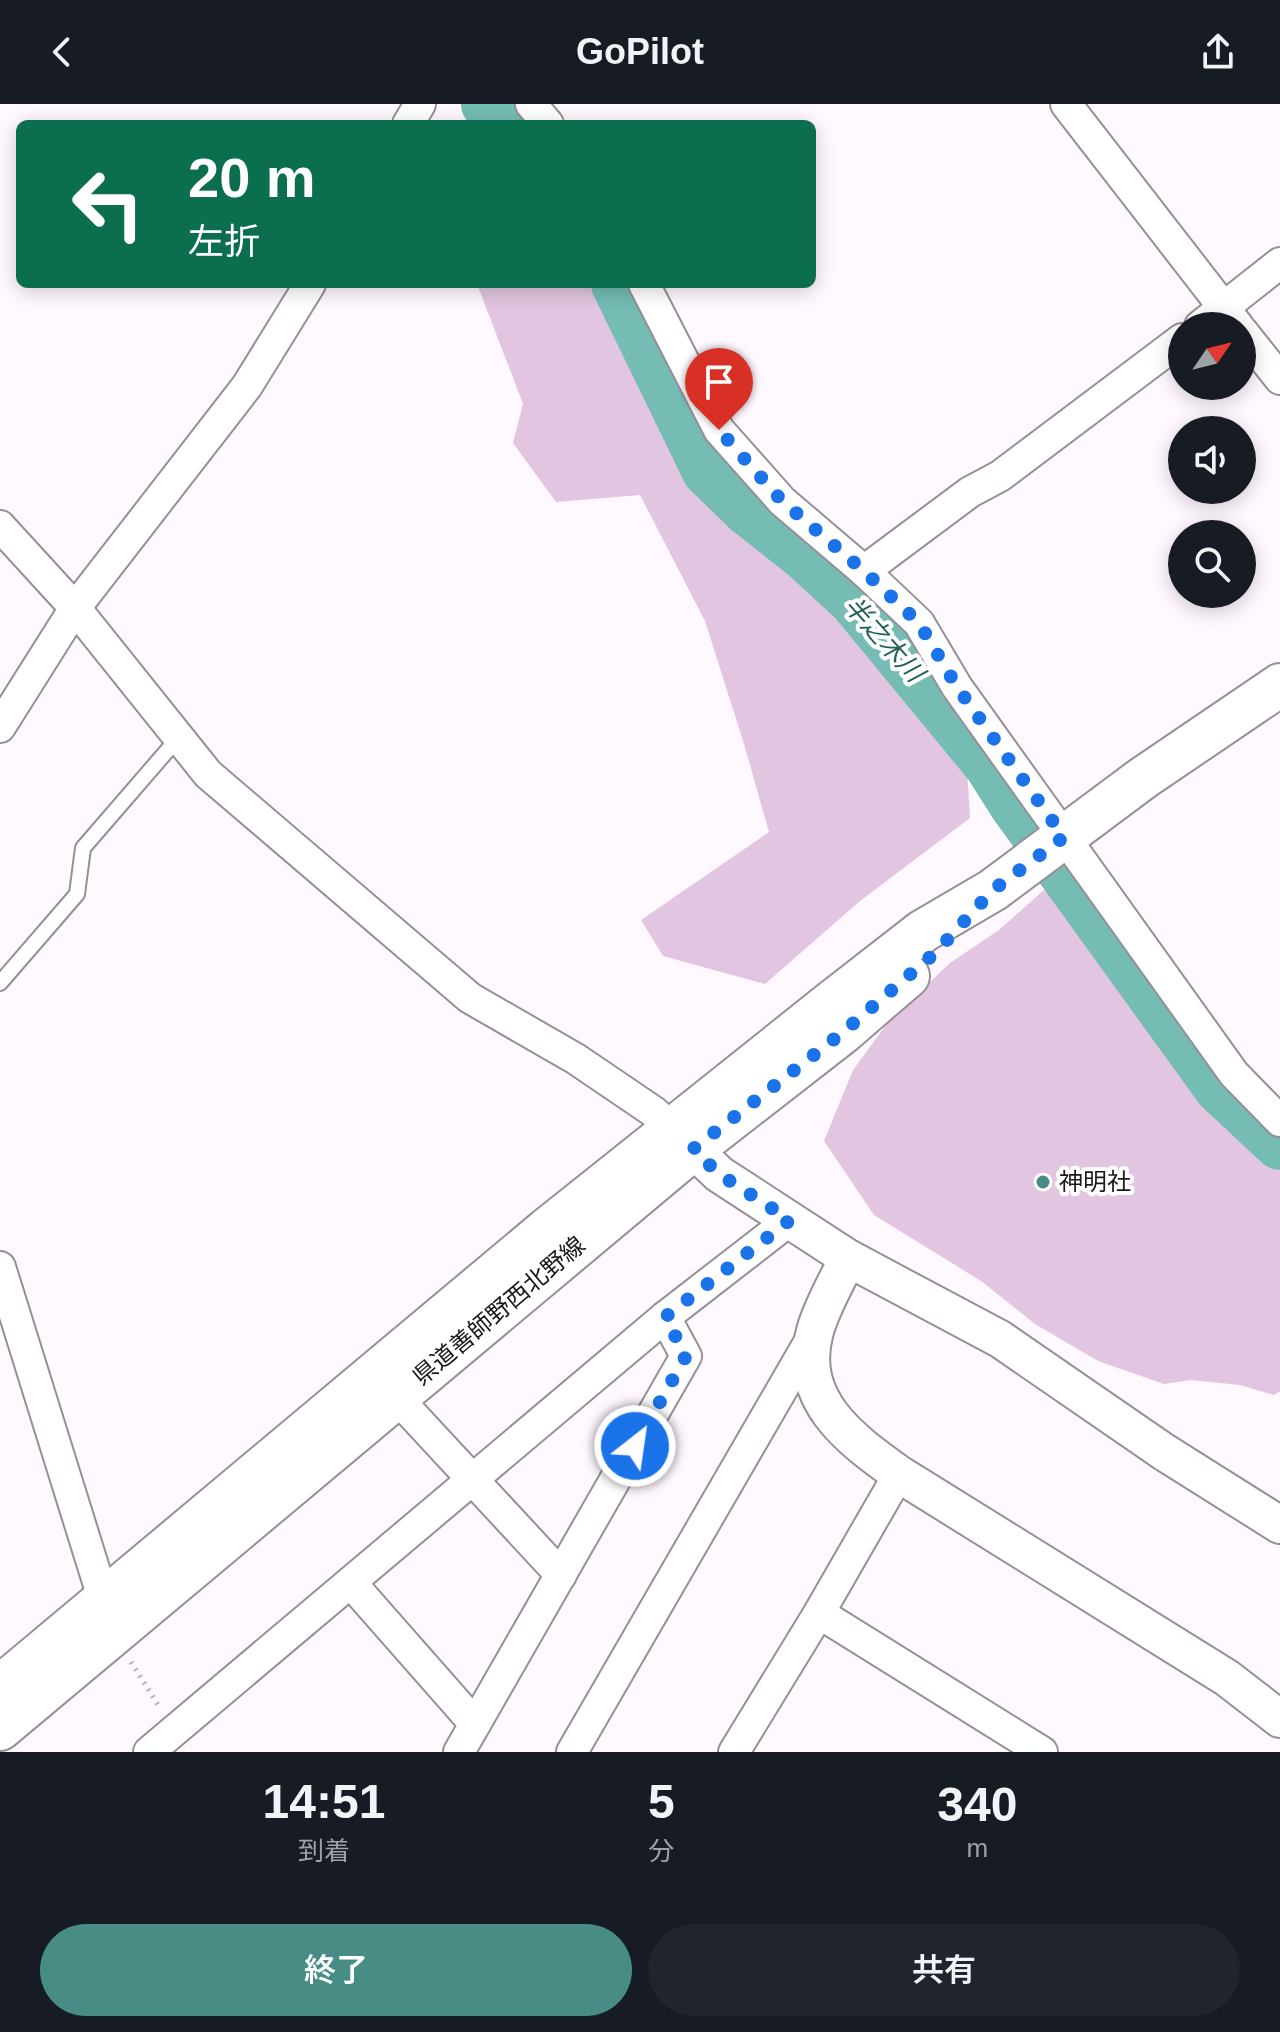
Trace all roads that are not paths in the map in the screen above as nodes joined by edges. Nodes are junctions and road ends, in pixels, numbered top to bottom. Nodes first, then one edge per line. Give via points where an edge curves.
1 (531, 104) edge
2 (1066, 104) edge
3 (545, 120) edge
4 (1280, 263) edge
5 (308, 288) edge
6 (646, 288) edge
7 (1227, 312) edge
8 (1243, 312) edge
9 (1256, 349) edge
10 (1168, 350) edge
11 (1280, 379) edge
12 (0, 526) edge
13 (864, 571) junction
14 (75, 608) junction
15 (1280, 685) edge
16 (0, 727) edge
17 (179, 737) junction
18 (1064, 837) junction
19 (0, 983) edge
20 (1280, 1121) edge
21 (682, 1139) junction
22 (790, 1220) junction
23 (848, 1258) junction
24 (0, 1267) edge
25 (665, 1317) junction
26 (815, 1332) junction
27 (396, 1397) junction
28 (899, 1474) junction
29 (473, 1480) junction
30 (1280, 1525) edge
31 (561, 1575) junction
32 (351, 1583) junction
33 (819, 1613) junction
34 (109, 1617) junction
35 (0, 1687) edge
36 (1280, 1719) edge
37 (475, 1724) junction
38 (0, 1729) edge
39 (182, 1741) edge
40 (738, 1751) edge
41 (149, 1752) edge
42 (459, 1752) edge
43 (572, 1752) edge
44 (1042, 1752) edge

1 - 3 street
2 - 7 street
4 - 8 street
5 - 14 street via 247,386
6 - 13 street via 719,430 782,501
9 - 11 street
10 - 13 street
12 - 14 street
13 - 18 street via 919,623 957,687
14 - 16 street
14 - 17 street
15 - 18 main road, 県道善師野西北野線
17 - 19 lane via 83,848 77,894
17 - 21 street via 208,774 470,998 576,1059 654,1112
18 - 20 street via 1234,1074
18 - 21 main road, 県道善師野西北野線 via 993,890 923,931
21 - 22 street via 719,1174
21 - 27 main road, 県道善師野西北野線
21 - 34 main road, 県道善師野西北野線 via 546,1230
22 - 23 street
22 - 25 street
23 - 26 street
23 - 30 street via 1000,1339
24 - 34 street
25 - 29 street
25 - 31 street via 686,1356
26 - 28 street via 815,1387 831,1419
26 - 43 street
27 - 29 street
27 - 34 main road, 県道善師野西北野線
28 - 33 street
28 - 36 street via 1227,1678
29 - 31 street
29 - 32 street
31 - 37 street
32 - 37 street
32 - 39 street
33 - 40 street
33 - 44 street
34 - 35 main road, 県道善師野西北野線
34 - 38 main road, 県道善師野西北野線
37 - 42 street
39 - 41 street

